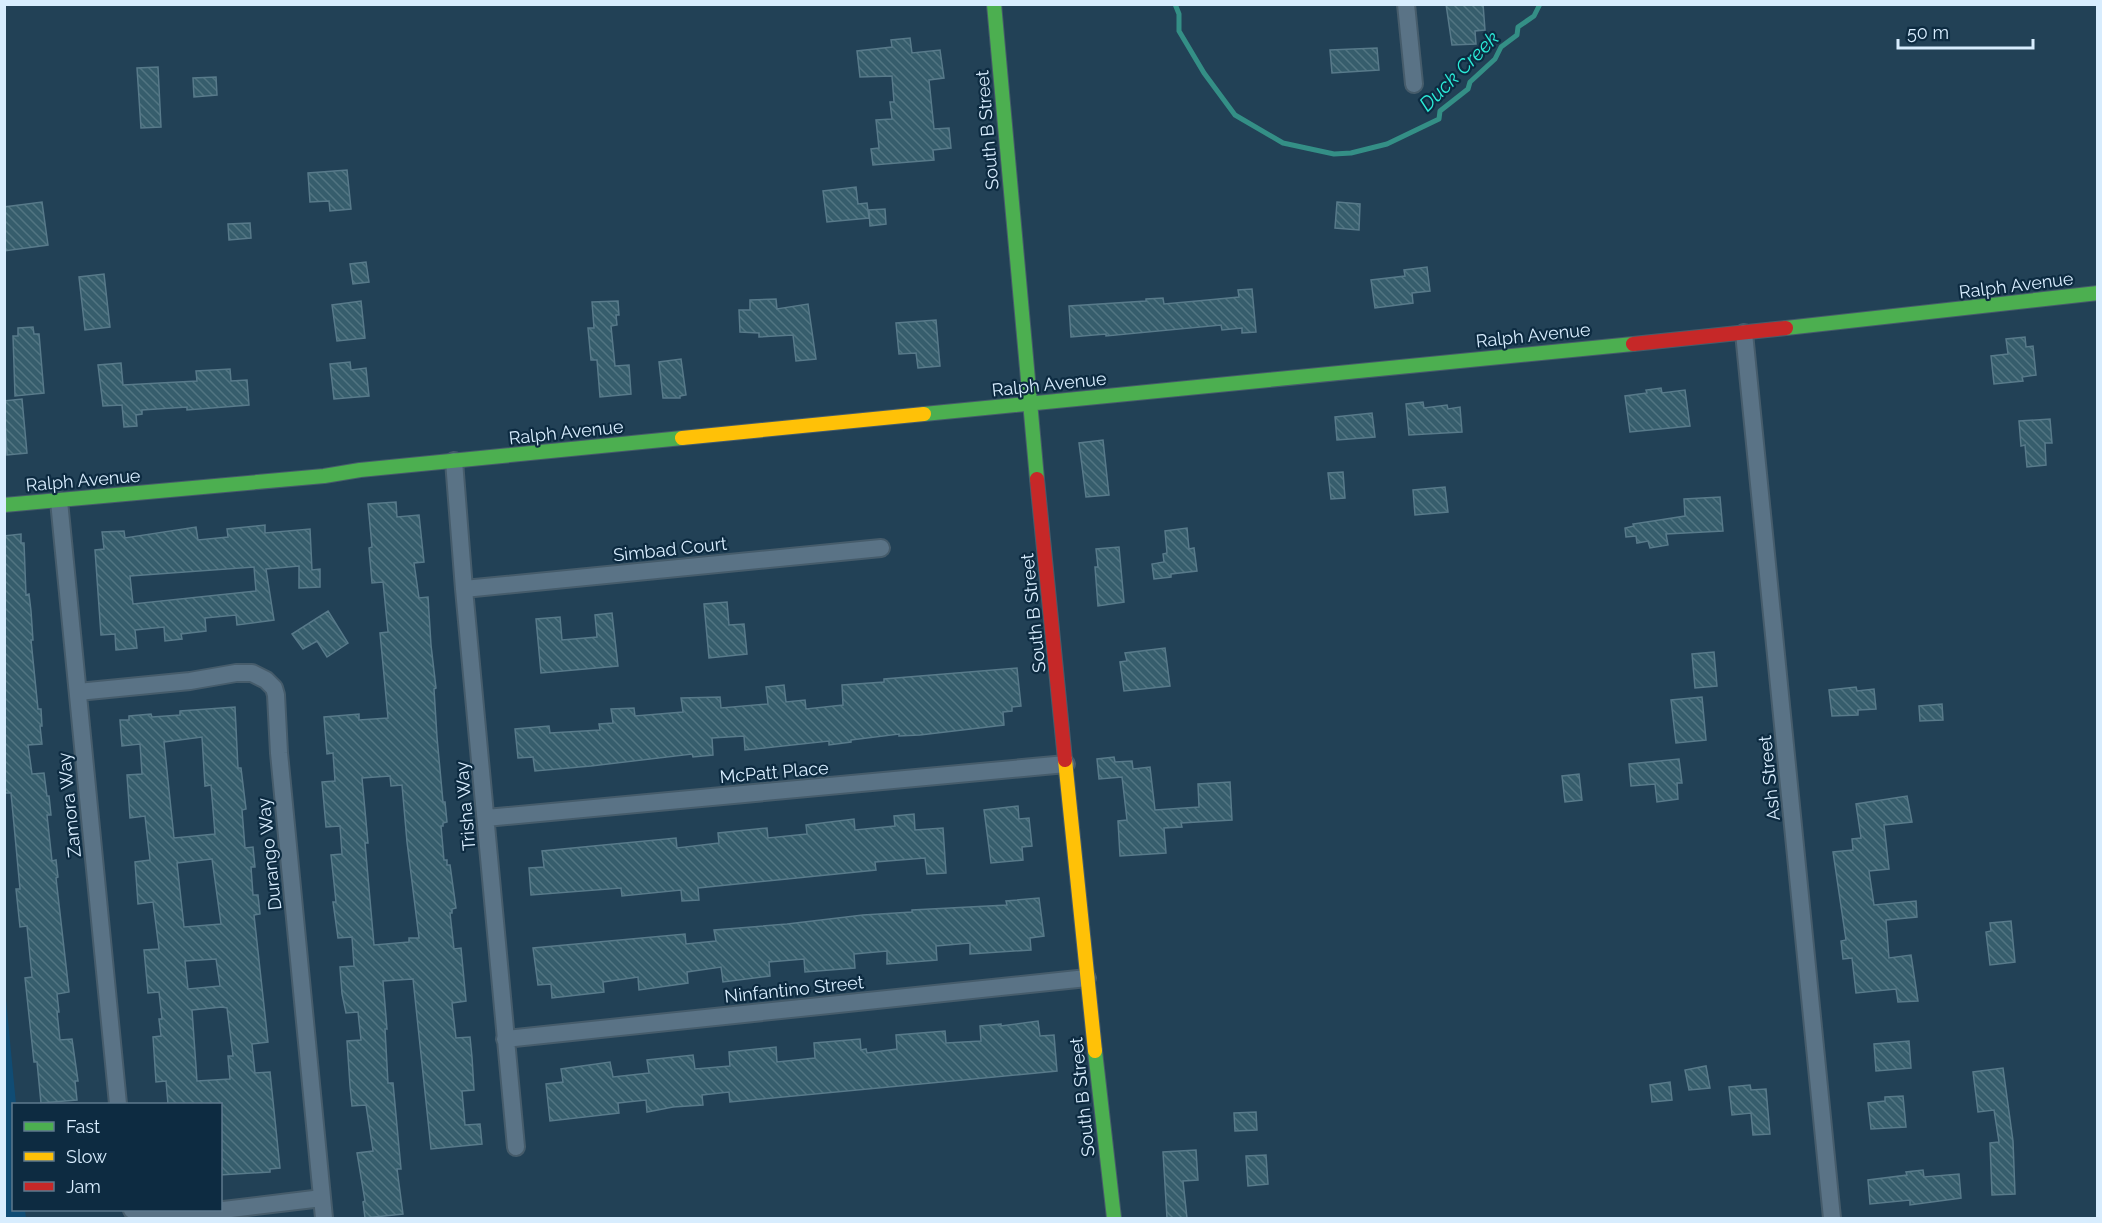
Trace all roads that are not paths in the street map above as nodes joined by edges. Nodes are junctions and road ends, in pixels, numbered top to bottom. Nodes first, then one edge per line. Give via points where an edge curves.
1 (994, 4) edge
2 (1406, 4) edge
3 (1414, 84) dead end
4 (2097, 293) edge
5 (1744, 333) junction
6 (1030, 403) junction
7 (454, 461) junction
8 (59, 501) junction
9 (4, 505) edge
10 (881, 548) dead end
11 (464, 589) junction
12 (78, 692) junction
13 (1066, 764) junction
14 (486, 818) junction
15 (1087, 978) junction
16 (506, 1039) junction
17 (118, 1103) edge
18 (516, 1147) dead end
19 (322, 1198) junction
20 (222, 1210) edge
21 (136, 1211) edge
22 (215, 1211) edge
23 (324, 1218) edge
24 (1114, 1218) edge
25 (1832, 1218) edge

1 - 6 street, South B Street
2 - 3 street
4 - 5 street, Ralph Avenue
5 - 6 street, Ralph Avenue
5 - 25 street, Ash Street
6 - 7 street, Ralph Avenue
6 - 13 street, South B Street
7 - 8 street, Ralph Avenue
7 - 11 street, Trisha Way
8 - 9 street, Ralph Avenue
8 - 12 street, Zamora Way
10 - 11 street, Simbad Court
11 - 14 street, Trisha Way
12 - 17 street, Zamora Way
12 - 19 street, Durango Way via 236,673 252,673 274,688
13 - 14 street, McPatt Place
13 - 15 street, South B Street
14 - 16 street, Trisha Way
15 - 16 street, Ninfantino Street
15 - 24 street, South B Street
16 - 18 street, Trisha Way
19 - 20 street
19 - 23 street, Durango Way
21 - 22 street via 158,1218

